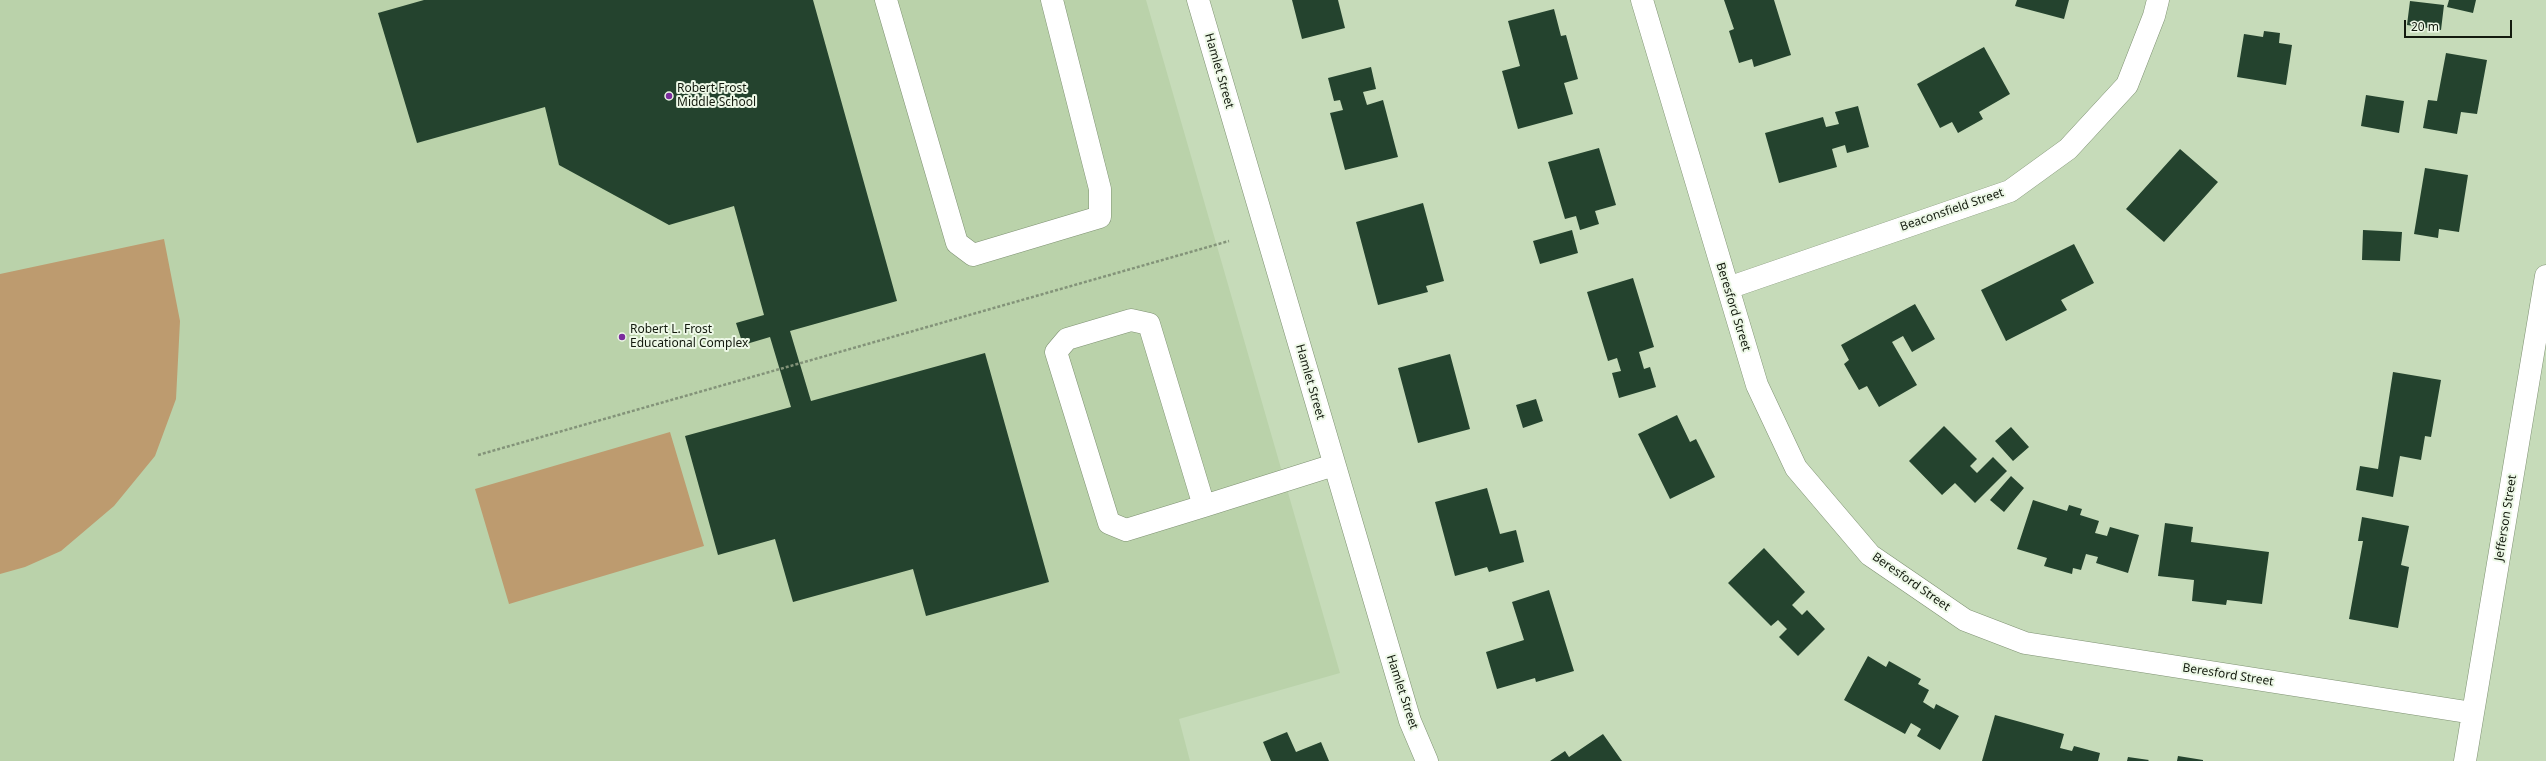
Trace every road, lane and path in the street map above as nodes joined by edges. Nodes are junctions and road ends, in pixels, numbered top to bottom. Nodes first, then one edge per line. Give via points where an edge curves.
1 (886, 0) edge
2 (1052, 0) edge
3 (1198, 0) edge
4 (1642, 0) edge
5 (2158, 0) edge
6 (1229, 241) dead end
7 (2546, 276) edge
8 (1728, 288) junction
9 (478, 455) dead end
10 (1334, 465) junction
11 (1204, 506) junction
12 (2473, 713) junction
13 (1427, 761) edge
14 (2465, 761) edge

1 - 2 street via 957,243 973,255 1100,217 1100,189
3 - 10 street, Hamlet Street
4 - 8 street, Beresford Street
5 - 8 street, Beaconsfield Street via 2127,85 2068,148 2010,190
6 - 9 path
7 - 12 street, Jefferson Street
8 - 12 street, Beresford Street via 1757,385 1796,468 1870,555 1965,620 2025,643
10 - 11 street
10 - 13 street, Hamlet Street via 1410,721
11 - 11 street via 1126,530 1109,523 1056,352 1066,339 1131,320 1149,324
12 - 14 street, Jefferson Street

